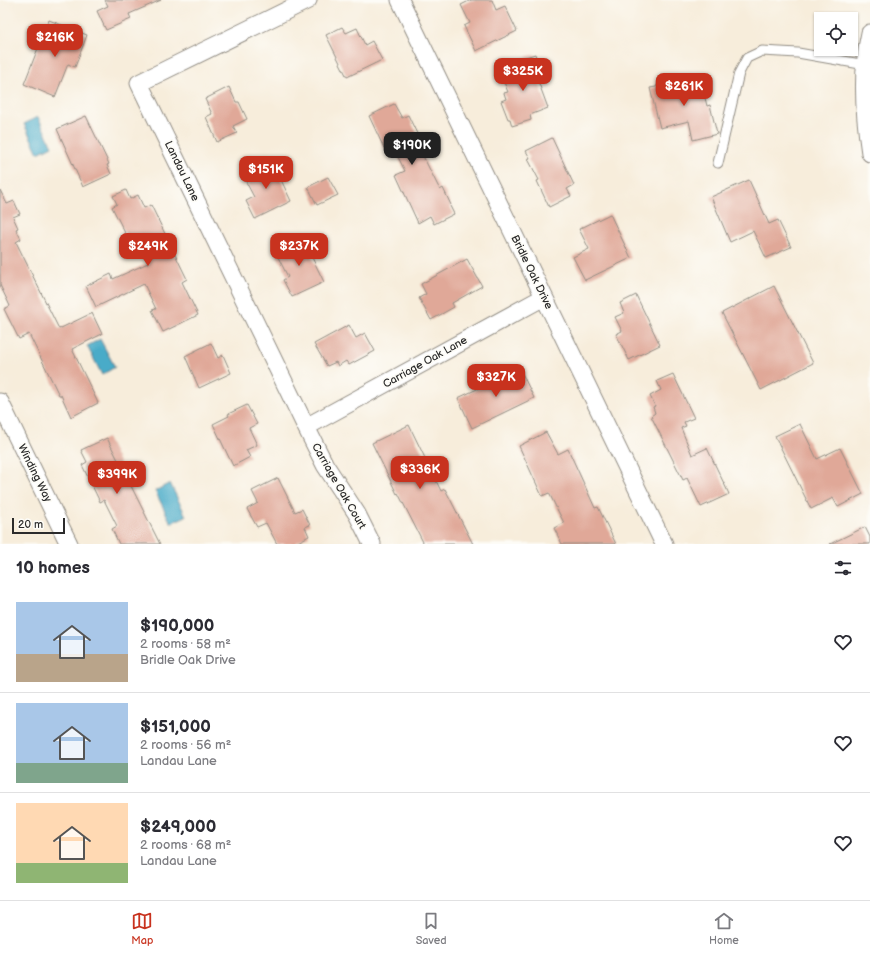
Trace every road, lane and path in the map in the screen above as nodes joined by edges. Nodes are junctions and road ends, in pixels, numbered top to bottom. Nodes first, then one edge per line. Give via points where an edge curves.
1 (308, 0) edge
2 (400, 0) edge
3 (870, 33) edge
4 (866, 65) junction
5 (868, 117) edge
6 (870, 153) edge
7 (718, 163) dead end
8 (544, 298) junction
9 (0, 402) edge
10 (306, 427) junction
11 (69, 544) edge
12 (372, 544) edge
13 (664, 544) edge

1 - 10 street, Landau Lane via 139,83
2 - 8 street, Bridle Oak Drive
3 - 4 street
4 - 5 street
4 - 7 lane via 784,52 762,51 747,58 739,73
5 - 6 street
8 - 10 street, Carriage Oak Lane
8 - 13 street, Bridle Oak Drive
9 - 11 street, Winding Way
10 - 12 street, Carriage Oak Court via 325,465 357,514

